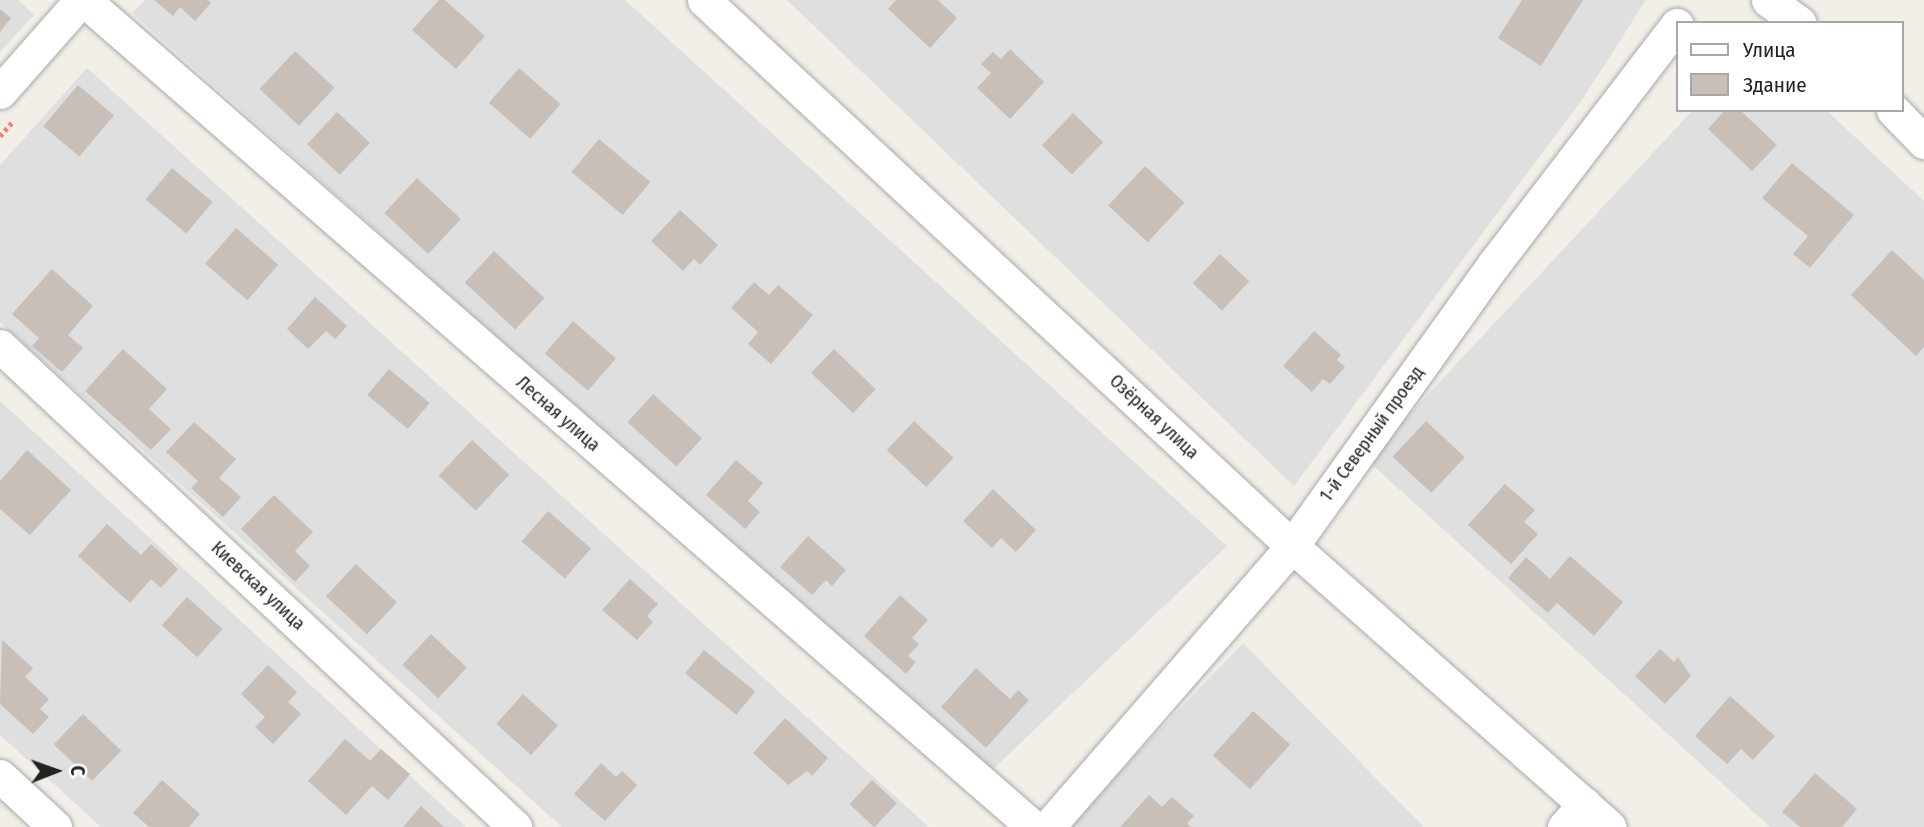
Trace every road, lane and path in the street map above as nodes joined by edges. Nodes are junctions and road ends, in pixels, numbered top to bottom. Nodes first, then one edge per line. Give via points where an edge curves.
1 (82, 0) edge
2 (704, 0) edge
3 (1689, 0) edge
4 (1768, 0) edge
5 (1679, 21) edge
6 (1797, 21) edge
7 (1675, 28) edge
8 (0, 92) edge
9 (1895, 112) edge
10 (1924, 142) edge
11 (0, 346) edge
12 (1292, 546) junction
13 (0, 776) edge
14 (1575, 816) edge
15 (55, 827) edge
16 (515, 827) edge
17 (1033, 827) edge
18 (1048, 827) edge
19 (1610, 827) edge

1 - 8 street
1 - 17 street, Лесная улица
2 - 12 street, Озёрная улица
3 - 5 street, 1-й Северный проезд
4 - 6 street
7 - 12 street, 1-й Северный проезд via 1494,264
9 - 10 street
11 - 16 street, Киевская улица
12 - 14 street, Озёрная улица
12 - 18 street, 1-й Северный проезд
13 - 15 street
14 - 19 street, Озёрная улица

